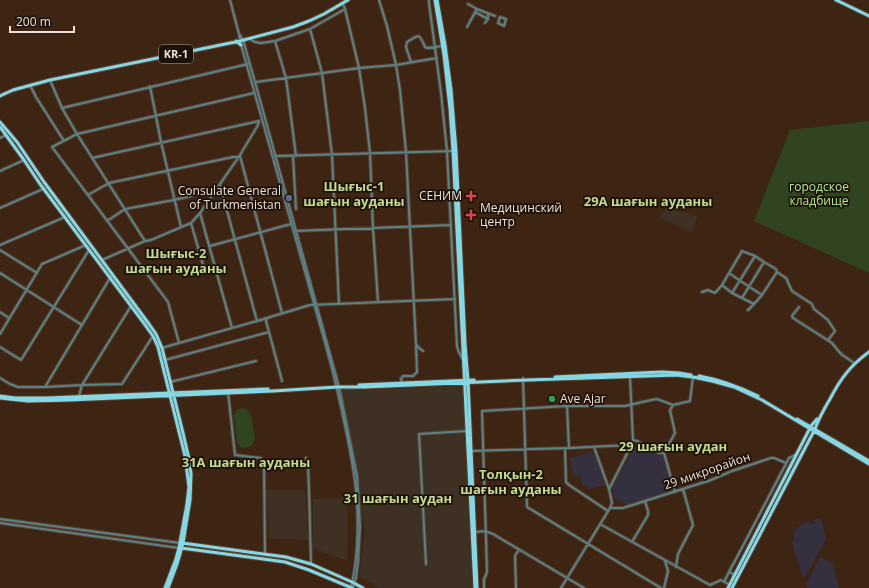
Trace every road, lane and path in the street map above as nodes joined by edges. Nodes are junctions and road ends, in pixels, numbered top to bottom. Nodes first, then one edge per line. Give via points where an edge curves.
1 (230, 0) edge
2 (348, 0) edge
3 (379, 0) edge
4 (429, 0) edge
5 (436, 0) edge
6 (836, 0) edge
7 (343, 3) junction
8 (468, 4) dead end
9 (477, 9) junction
10 (345, 10) junction
11 (475, 12) junction
12 (488, 14) junction
13 (495, 16) dead end
14 (869, 16) edge
15 (488, 19) junction
16 (485, 23) dead end
17 (504, 26) joint
18 (467, 27) dead end
19 (310, 29) junction
20 (248, 39) junction
21 (275, 40) junction
22 (240, 41) junction
23 (243, 45) junction
24 (444, 46) junction
25 (435, 47) junction
26 (437, 58) junction
27 (411, 62) junction
28 (248, 64) junction
29 (396, 65) junction
30 (359, 68) junction
31 (322, 73) junction
32 (286, 78) junction
33 (50, 80) junction
34 (255, 82) junction
35 (252, 83) junction
36 (30, 85) junction
37 (150, 86) junction
38 (256, 93) junction
39 (0, 96) edge
40 (62, 108) junction
41 (156, 115) junction
42 (264, 120) junction
43 (259, 121) junction
44 (0, 122) edge
45 (0, 127) edge
46 (77, 134) junction
47 (6, 135) junction
48 (0, 138) edge
49 (64, 141) junction
50 (161, 142) junction
51 (447, 151) junction
52 (455, 151) junction
53 (406, 152) junction
54 (370, 153) junction
55 (332, 155) junction
56 (239, 156) junction
57 (274, 156) junction
58 (295, 156) junction
59 (92, 158) junction
60 (24, 160) junction
61 (0, 171) edge
62 (168, 171) junction
63 (44, 182) junction
64 (109, 183) junction
65 (40, 184) junction
66 (220, 185) junction
67 (44, 189) junction
68 (216, 190) junction
69 (88, 195) junction
70 (174, 200) junction
71 (0, 208) edge
72 (296, 208) dead end
73 (125, 209) junction
74 (200, 213) junction
75 (65, 217) junction
76 (108, 221) junction
77 (191, 223) junction
78 (292, 223) junction
79 (451, 225) junction
80 (410, 226) junction
81 (181, 227) junction
82 (373, 228) junction
83 (336, 229) junction
84 (294, 231) junction
85 (261, 232) junction
86 (234, 239) junction
87 (145, 241) junction
88 (0, 245) edge
89 (86, 245) junction
90 (210, 246) junction
91 (128, 249) junction
92 (0, 250) edge
93 (89, 250) junction
94 (755, 256) junction
95 (102, 260) junction
96 (764, 262) junction
97 (215, 265) junction
98 (777, 272) junction
99 (0, 273) edge
100 (37, 273) junction
101 (729, 273) junction
102 (113, 275) junction
103 (110, 278) junction
104 (740, 281) junction
105 (722, 285) junction
106 (749, 286) junction
107 (27, 290) junction
108 (702, 292) dead end
109 (732, 292) junction
110 (762, 295) junction
111 (742, 298) junction
112 (455, 299) junction
113 (414, 300) junction
114 (378, 302) junction
115 (315, 304) junction
116 (339, 304) junction
117 (754, 304) junction
118 (131, 306) junction
119 (799, 306) dead end
120 (54, 307) junction
121 (748, 310) dead end
122 (0, 312) edge
123 (282, 313) junction
124 (10, 318) junction
125 (267, 318) junction
126 (257, 321) junction
127 (82, 325) junction
128 (232, 328) junction
129 (269, 332) junction
130 (0, 334) edge
131 (154, 335) junction
132 (828, 340) junction
133 (179, 343) junction
134 (416, 344) junction
135 (0, 347) edge
136 (162, 348) junction
137 (423, 351) dead end
138 (869, 352) edge
139 (165, 360) junction
140 (256, 361) dead end
141 (465, 362) junction
142 (854, 363) junction
143 (629, 375) junction
144 (693, 376) junction
145 (0, 378) edge
146 (523, 379) junction
147 (282, 381) dead end
148 (170, 382) junction
149 (466, 382) junction
150 (402, 384) junction
151 (82, 385) junction
152 (337, 386) junction
153 (44, 387) junction
154 (228, 392) junction
155 (171, 395) junction
156 (0, 397) edge
157 (78, 398) junction
158 (631, 404) junction
159 (672, 405) junction
160 (567, 406) junction
161 (524, 409) junction
162 (819, 418) junction
163 (810, 428) junction
164 (815, 430) junction
165 (468, 431) junction
166 (634, 440) junction
167 (631, 446) junction
168 (594, 447) junction
169 (565, 448) junction
170 (569, 448) junction
171 (525, 449) junction
172 (483, 450) junction
173 (469, 451) junction
174 (664, 453) junction
175 (797, 454) junction
176 (802, 456) junction
177 (306, 458) dead end
178 (869, 461) edge
179 (786, 463) junction
180 (869, 464) edge
181 (609, 489) junction
182 (683, 489) junction
183 (675, 492) junction
184 (472, 499) junction
185 (645, 501) junction
186 (610, 508) junction
187 (608, 511) junction
188 (0, 518) edge
189 (0, 523) edge
190 (600, 524) junction
191 (77, 529) junction
192 (485, 531) junction
193 (475, 532) junction
194 (76, 534) junction
195 (632, 542) junction
196 (182, 543) junction
197 (588, 544) junction
198 (181, 548) junction
199 (519, 549) junction
200 (265, 554) junction
201 (665, 560) junction
202 (311, 564) junction
203 (426, 564) dead end
204 (676, 567) junction
205 (309, 570) junction
206 (729, 572) junction
207 (736, 576) junction
208 (567, 577) junction
209 (724, 582) junction
210 (353, 583) junction
211 (730, 587) edge
212 (167, 588) edge
213 (352, 588) edge
214 (363, 588) edge
215 (476, 588) edge
216 (484, 588) edge
217 (516, 588) edge
218 (561, 588) edge
219 (584, 588) edge
220 (660, 588) edge

1 - 22 street
2 - 7 main road, KR-1
3 - 29 street
4 - 25 street
5 - 24 main road
6 - 14 main road
7 - 10 street
7 - 20 main road, KR-1 via 309,21
8 - 9 street
9 - 11 street
9 - 12 street
10 - 19 street
10 - 30 street
11 - 15 street
11 - 18 street
12 - 13 street
12 - 15 street
15 - 16 street
17 - 17 street via 506,19 500,17 498,23
19 - 21 street
19 - 31 street
20 - 21 street via 261,43
20 - 22 main road, KR-1
20 - 23 main road
21 - 32 street
22 - 23 main road
22 - 23 street
22 - 33 main road, KR-1
23 - 28 street
24 - 25 street
24 - 52 main road via 452,92
25 - 26 street
25 - 27 street via 425,47 421,37 416,36 407,42 406,46
26 - 27 street
26 - 51 street
27 - 29 street
28 - 34 street
28 - 35 street
28 - 37 street
29 - 30 street
29 - 53 street
30 - 31 street
30 - 54 street
31 - 32 street
31 - 55 street
32 - 34 street
32 - 58 street
33 - 36 main road, KR-1
33 - 40 street
34 - 35 street
34 - 38 street
35 - 38 street
36 - 39 main road, KR-1
36 - 49 street
37 - 40 street
37 - 41 street
38 - 41 street
38 - 42 street
40 - 46 street
41 - 46 street
41 - 50 street
42 - 43 street
42 - 57 street
43 - 50 street
43 - 56 street
44 - 63 main road
45 - 47 main road
46 - 49 street
46 - 59 street
47 - 48 street
47 - 60 main road
49 - 69 street via 52,147
50 - 59 street
50 - 62 street
51 - 52 street
51 - 53 street
51 - 79 street
52 - 141 main road
53 - 54 street
53 - 80 street
54 - 55 street
54 - 82 street
55 - 58 street
55 - 83 street
56 - 62 street
56 - 66 street
56 - 85 street
57 - 58 street
57 - 78 street
58 - 72 street
59 - 64 street
60 - 61 street
60 - 65 main road
62 - 64 street
62 - 70 street
63 - 65 main road
63 - 95 main road
64 - 69 street
64 - 73 street
65 - 67 main road
66 - 68 street
66 - 86 street
67 - 71 street
67 - 75 main road
68 - 70 street
68 - 74 street
69 - 76 street
70 - 73 street
70 - 81 street
73 - 76 street
73 - 87 street
74 - 77 street
74 - 90 street
75 - 88 street
75 - 89 main road
76 - 91 street
77 - 81 street
77 - 97 street via 204,268
78 - 84 street
78 - 85 street
79 - 80 street
79 - 112 street
80 - 82 street
80 - 113 street
81 - 87 street
82 - 83 street
82 - 114 street
83 - 84 street
83 - 116 street
84 - 115 street
85 - 86 street
85 - 123 street
86 - 90 street
86 - 126 street
87 - 91 street
89 - 93 main road
89 - 100 street via 42,264
90 - 97 street
91 - 95 street
91 - 133 street via 168,302
92 - 100 street
93 - 103 main road
93 - 120 street
94 - 96 street
94 - 101 street via 742,251
94 - 104 street
95 - 102 main road
96 - 98 street
96 - 106 street
97 - 128 street
98 - 110 street
98 - 132 street via 787,279 792,291 812,304 814,309 828,320 835,331
99 - 107 street
100 - 107 street
101 - 104 street
101 - 105 street
102 - 103 street
102 - 131 main road via 149,324
103 - 118 main road
103 - 127 street
104 - 106 street
104 - 109 street
105 - 108 street via 715,293 708,290
105 - 109 street
106 - 110 street
106 - 111 street
107 - 120 street
107 - 124 street
109 - 111 street
110 - 117 street
111 - 117 street
112 - 113 street
112 - 141 street via 457,346
113 - 114 street
113 - 134 street
114 - 116 street
115 - 116 street
115 - 123 street
115 - 152 street
117 - 121 street
118 - 131 main road
118 - 151 street
119 - 132 street via 793,318
120 - 127 street
120 - 135 street via 21,360
122 - 124 street
123 - 125 street
124 - 130 street
125 - 126 street
125 - 129 street
126 - 128 street
127 - 153 street
128 - 133 street
129 - 139 street
129 - 147 street
131 - 136 main road
131 - 151 street via 122,384
131 - 155 main road
132 - 142 street
133 - 136 street
134 - 137 street
134 - 150 street via 417,372 413,376 402,376
136 - 139 main road
138 - 142 main road
139 - 148 main road
140 - 148 street
141 - 149 main road
142 - 162 main road via 839,382
143 - 144 main road
143 - 146 main road
143 - 158 street
144 - 159 street via 690,401
144 - 163 main road via 734,387 769,403
145 - 153 street via 18,387
146 - 149 main road
146 - 161 street
148 - 155 main road
149 - 150 main road
149 - 152 main road
149 - 165 main road
150 - 152 main road
151 - 153 street
151 - 157 street
152 - 154 main road
152 - 210 street via 357,476 360,526 358,562
154 - 155 main road
154 - 200 street via 235,455 261,458 264,462
155 - 157 main road
155 - 196 main road via 183,433 190,474 190,500
156 - 157 main road
158 - 159 street via 657,399
158 - 160 street
158 - 166 street
159 - 174 street via 670,410 675,433
160 - 161 street
160 - 170 street
161 - 171 street
161 - 172 street via 482,411
162 - 163 main road
162 - 164 main road
163 - 164 main road
163 - 175 main road
164 - 176 main road
164 - 178 main road
164 - 180 main road
165 - 173 main road
165 - 203 street via 419,434
166 - 167 street
166 - 174 street
167 - 168 street
167 - 181 street
168 - 170 street
168 - 181 street
169 - 170 street
169 - 171 street
169 - 187 street via 566,482
171 - 172 street
171 - 197 street via 527,507
172 - 173 street
172 - 192 street
173 - 184 main road
174 - 183 street
175 - 176 street
175 - 179 street
175 - 207 main road
176 - 207 main road
177 - 202 street
179 - 182 street, 29 микрорайон via 771,458
179 - 206 street
181 - 186 street via 612,503
182 - 183 street, 29 микрорайон
182 - 204 street via 693,525 678,554
183 - 185 street, 29 микрорайон
184 - 193 main road
184 - 215 main road
185 - 186 street, 29 микрорайон via 623,508
185 - 195 street via 648,515
186 - 187 street
187 - 190 street
188 - 191 street
189 - 194 street
190 - 195 street
190 - 197 street
191 - 194 street
191 - 196 street
192 - 193 street
192 - 199 street
192 - 216 street via 487,571
193 - 215 main road
194 - 198 street
195 - 201 street
196 - 198 main road
196 - 200 main road
197 - 208 street
197 - 220 street
198 - 205 main road via 284,562
198 - 212 main road
199 - 208 street
199 - 217 street via 514,556
200 - 202 main road
201 - 204 street
201 - 220 street via 668,571
202 - 205 main road
202 - 210 main road
204 - 209 street via 710,585 721,580
205 - 213 main road
206 - 207 street
206 - 209 street
207 - 211 main road
208 - 218 street
208 - 219 street
209 - 211 street
210 - 213 street
210 - 214 main road

